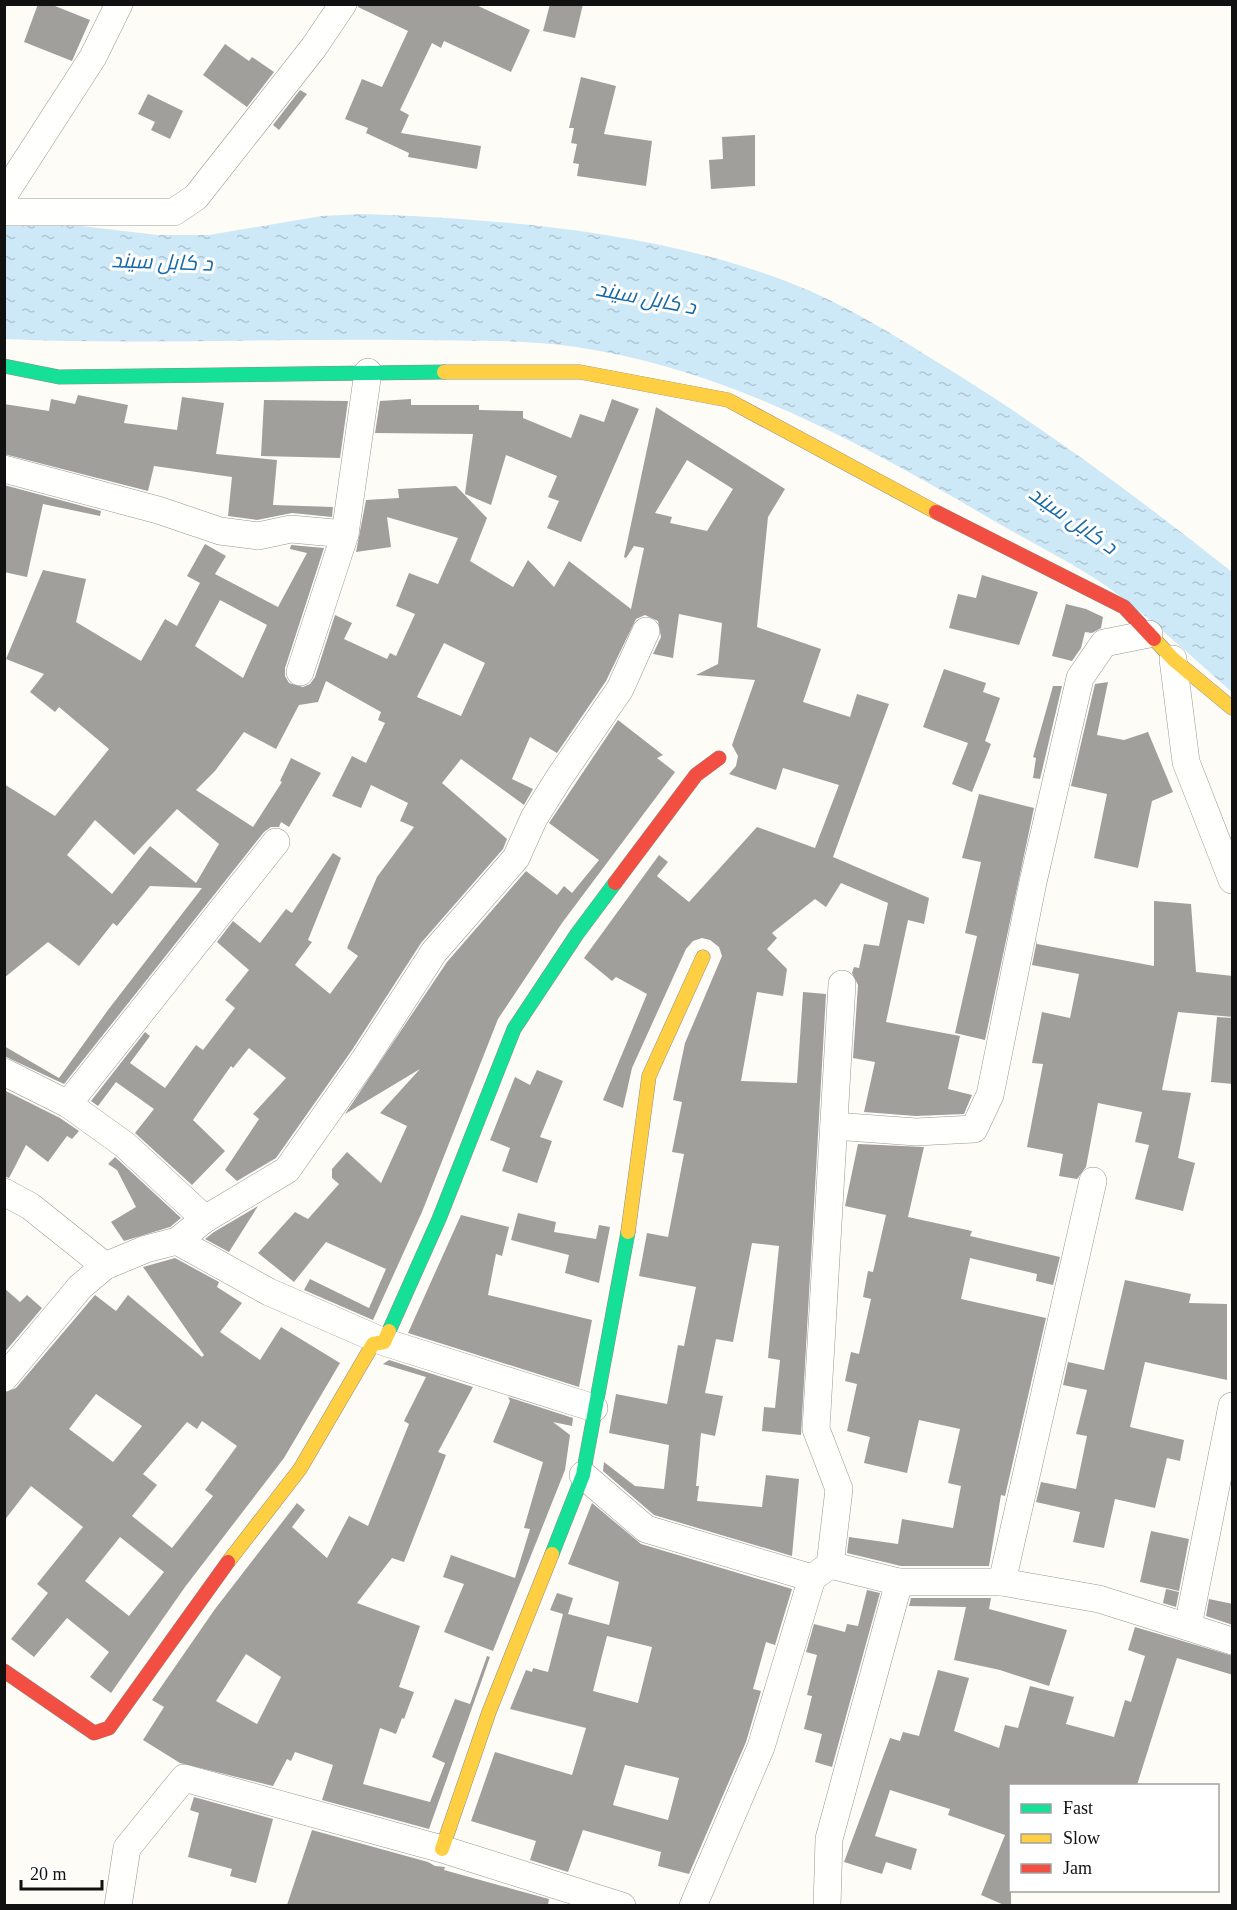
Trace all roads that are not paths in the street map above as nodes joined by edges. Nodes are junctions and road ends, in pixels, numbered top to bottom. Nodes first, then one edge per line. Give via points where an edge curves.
1 (119, 4) edge
2 (343, 4) edge
3 (4, 195) edge
4 (4, 213) edge
5 (4, 366) edge
6 (368, 372) junction
7 (4, 469) edge
8 (345, 534) junction
9 (646, 631) dead end
10 (1149, 634) junction
11 (1173, 659) junction
12 (300, 672) dead end
13 (1233, 708) edge
14 (719, 758) dead end
15 (276, 842) dead end
16 (1233, 880) edge
17 (703, 957) dead end
18 (842, 984) dead end
19 (4, 1072) edge
20 (68, 1104) junction
21 (834, 1126) junction
22 (1093, 1181) dead end
23 (4, 1192) edge
24 (205, 1219) junction
25 (177, 1241) junction
26 (105, 1266) junction
27 (384, 1342) junction
28 (4, 1378) edge
29 (1233, 1406) edge
30 (594, 1408) junction
31 (584, 1475) junction
32 (821, 1571) junction
33 (899, 1582) junction
34 (1002, 1582) junction
35 (1188, 1626) junction
36 (1233, 1641) edge
37 (4, 1671) edge
38 (442, 1849) junction
39 (118, 1905) edge
40 (622, 1905) edge
41 (693, 1905) edge
42 (827, 1905) edge

1 - 3 street via 93,57
2 - 4 street via 196,197 174,212
5 - 6 street via 59,376
6 - 8 street
6 - 10 street via 580,372 728,400 904,496 1124,607
7 - 8 street via 158,510 220,531 258,536 291,530
8 - 12 street
9 - 24 street via 620,689 534,818 516,858 434,952 287,1170
10 - 11 street
10 - 21 street via 1104,643 1080,678 990,1095 974,1129 916,1132
11 - 13 street
11 - 16 street via 1186,762
14 - 27 street via 696,775 659,823 577,934 514,1029 440,1219
15 - 20 street
17 - 30 street via 649,1076 629,1226
18 - 21 street
19 - 20 street
20 - 24 street via 125,1145
21 - 32 street via 816,1429 839,1489
22 - 34 street
23 - 26 street via 30,1206
24 - 25 street
25 - 26 street
25 - 27 street via 269,1292
26 - 28 street via 80,1287
27 - 30 street
27 - 37 street via 373,1344 300,1469 200,1598 109,1728 94,1733
29 - 35 street
30 - 31 street
31 - 32 street via 646,1529
31 - 38 street via 489,1712
32 - 33 street
32 - 41 street via 761,1747
33 - 34 street
33 - 42 street via 829,1839
34 - 35 street via 1099,1599
35 - 36 street
38 - 39 street via 184,1778 127,1848
38 - 40 street

